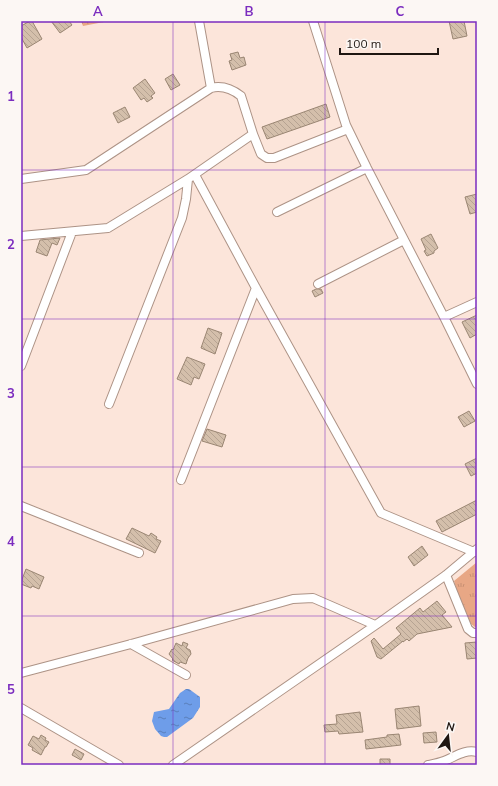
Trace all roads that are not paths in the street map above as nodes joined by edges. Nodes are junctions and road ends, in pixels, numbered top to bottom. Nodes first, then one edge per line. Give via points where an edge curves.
1 (199, 21) edge
2 (313, 21) edge
3 (211, 88) junction
4 (348, 129) junction
5 (253, 134) junction
6 (367, 168) junction
7 (192, 177) junction
8 (21, 179) edge
9 (277, 212) dead end
10 (72, 232) junction
11 (21, 236) edge
12 (404, 240) junction
13 (318, 284) dead end
14 (256, 288) junction
15 (477, 302) edge
16 (444, 317) junction
17 (21, 366) edge
18 (477, 384) edge
19 (109, 404) dead end
20 (181, 480) dead end
21 (21, 506) edge
22 (476, 550) edge
23 (139, 553) dead end
24 (446, 575) junction
25 (375, 625) junction
26 (477, 634) edge
27 (131, 644) junction
28 (21, 673) edge
29 (186, 675) dead end
30 (21, 708) edge
31 (477, 752) edge
32 (119, 765) edge
33 (174, 765) edge
34 (428, 765) edge

1 - 3 street
2 - 4 street
3 - 5 street via 228,88 241,96
3 - 8 street via 86,170
4 - 5 street via 274,158 266,158 261,154
4 - 6 street
5 - 7 street
6 - 9 street
6 - 12 street
7 - 10 street via 108,228
7 - 14 street
7 - 19 street via 182,218
10 - 11 street
10 - 17 street
12 - 13 street
12 - 16 street
14 - 20 street
14 - 22 street via 381,513
15 - 16 street
16 - 18 street
21 - 23 street
22 - 24 street
24 - 25 street
24 - 26 street via 468,629
25 - 27 street via 313,598 293,599
25 - 33 street
27 - 28 street
27 - 29 street
30 - 32 street
31 - 34 street via 466,752 443,762

